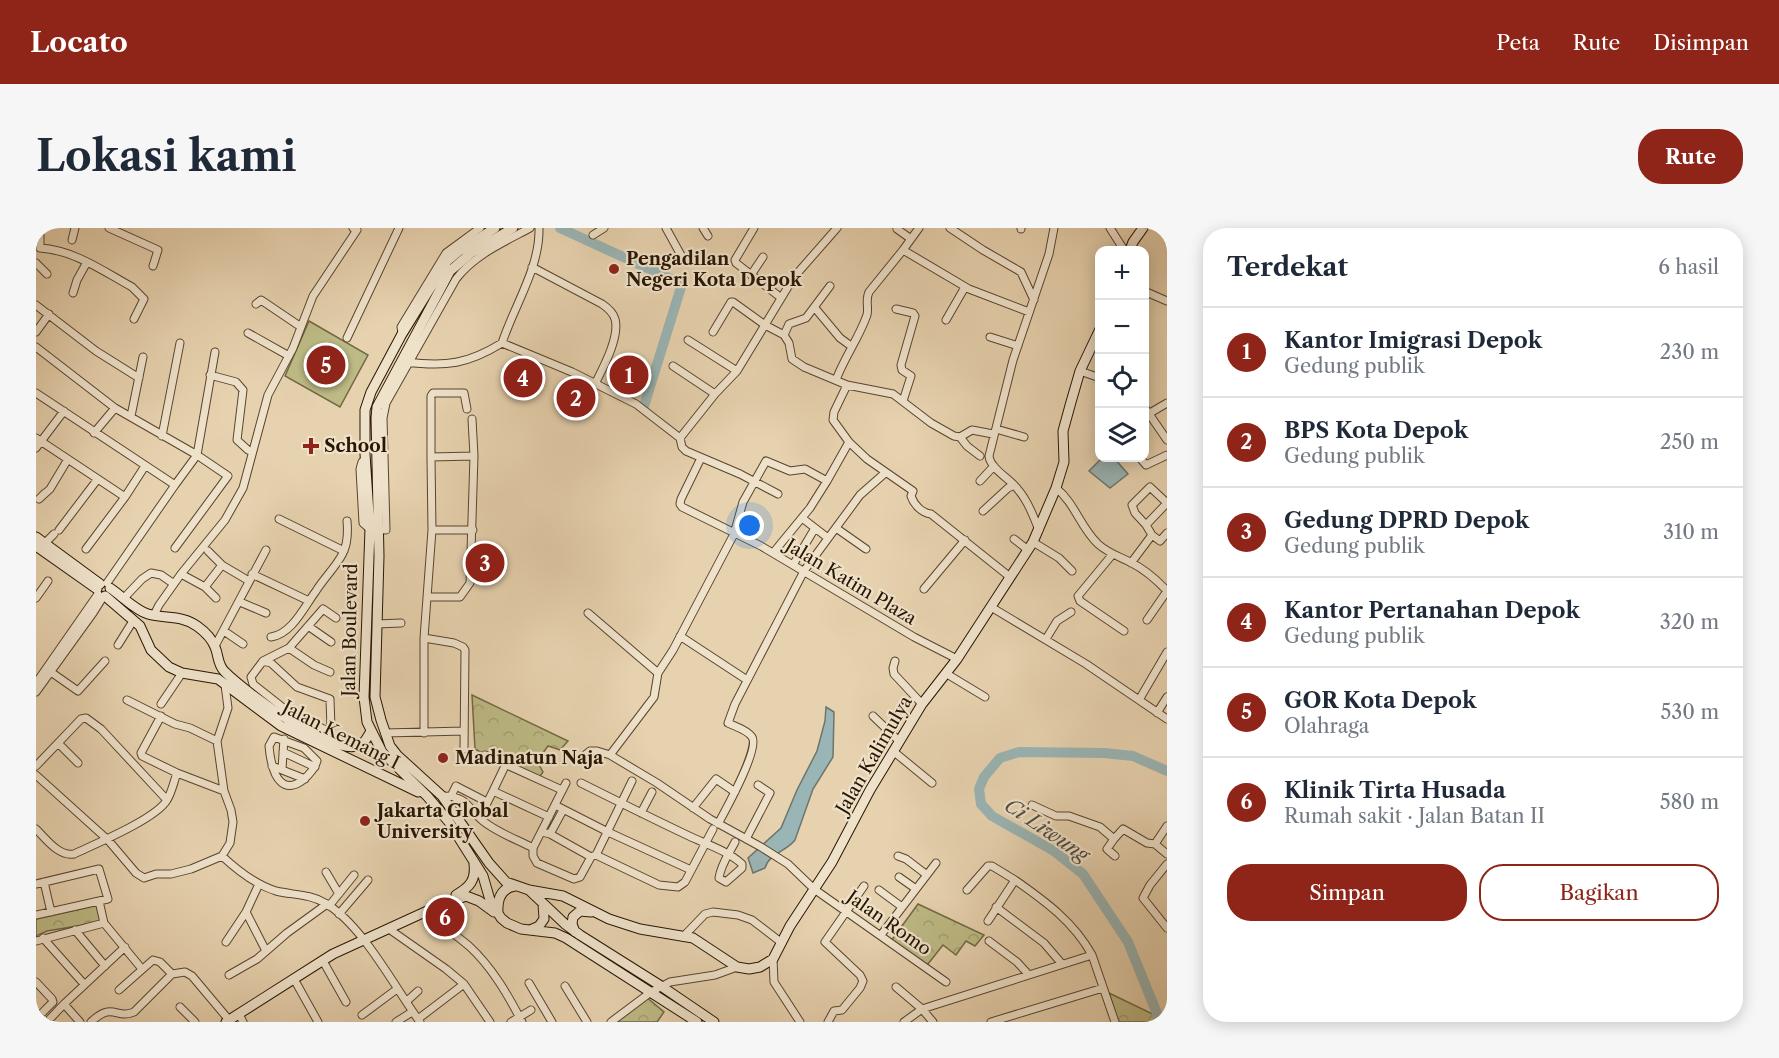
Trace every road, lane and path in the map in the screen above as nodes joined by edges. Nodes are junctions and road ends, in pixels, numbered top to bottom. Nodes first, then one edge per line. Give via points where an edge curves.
1 (40, 228) edge
2 (75, 228) edge
3 (109, 228) edge
4 (353, 228) edge
5 (399, 228) edge
6 (480, 228) edge
7 (495, 228) edge
8 (513, 228) edge
9 (530, 228) edge
10 (539, 228) edge
11 (604, 228) edge
12 (666, 228) edge
13 (703, 228) edge
14 (754, 228) edge
15 (837, 228) edge
16 (919, 228) edge
17 (950, 228) edge
18 (1053, 228) edge
19 (1110, 228) edge
20 (1143, 228) edge
21 (897, 229) edge
22 (593, 235) dead end
23 (708, 237) dead end
24 (911, 239) junction
25 (72, 240) dead end
26 (1121, 246) edge
27 (1132, 246) edge
28 (903, 250) junction
29 (763, 256) dead end
30 (682, 257) dead end
31 (87, 262) junction
32 (36, 263) edge
33 (153, 266) dead end
34 (532, 267) junction
35 (47, 274) dead end
36 (751, 275) junction
37 (830, 286) dead end
38 (965, 287) junction
39 (73, 293) dead end
40 (1149, 293) edge
41 (780, 297) junction
42 (1034, 300) junction
43 (1167, 301) edge
44 (256, 304) dead end
45 (36, 305) edge
46 (815, 308) junction
47 (896, 309) dead end
48 (1029, 312) junction
49 (49, 314) junction
50 (134, 319) dead end
51 (946, 320) dead end
52 (765, 325) junction
53 (301, 327) junction
54 (36, 332) edge
55 (713, 332) dead end
56 (248, 333) dead end
57 (402, 334) junction
58 (784, 335) junction
59 (990, 337) dead end
60 (347, 338) dead end
61 (688, 340) dead end
62 (1095, 340) edge
63 (180, 343) dead end
64 (502, 343) junction
65 (851, 346) junction
66 (1018, 346) junction
67 (36, 347) edge
68 (215, 352) dead end
69 (289, 356) junction
70 (143, 357) dead end
71 (405, 361) junction
72 (673, 366) dead end
73 (383, 369) junction
74 (737, 371) junction
75 (1080, 371) junction
76 (394, 373) junction
77 (210, 375) junction
78 (1095, 376) edge
79 (139, 378) junction
80 (836, 380) junction
81 (595, 384) junction
82 (848, 385) junction
83 (36, 393) edge
84 (715, 394) junction
85 (903, 401) junction
86 (1167, 403) edge
87 (115, 408) junction
88 (1149, 408) edge
89 (466, 409) dead end
90 (64, 411) junction
91 (1149, 413) edge
92 (131, 416) junction
93 (472, 419) dead end
94 (994, 432) junction
95 (94, 433) junction
96 (162, 436) junction
97 (960, 437) junction
98 (1024, 437) dead end
99 (680, 438) junction
100 (38, 440) edge
101 (1167, 440) edge
102 (849, 442) junction
103 (36, 448) edge
104 (248, 450) dead end
105 (197, 455) junction
106 (1167, 455) edge
107 (474, 456) junction
108 (980, 456) dead end
109 (431, 457) junction
110 (701, 458) junction
111 (68, 459) junction
112 (1143, 462) edge
113 (145, 466) junction
114 (994, 466) junction
115 (885, 473) junction
116 (97, 480) junction
117 (755, 481) junction
118 (827, 481) junction
119 (980, 481) dead end
120 (175, 485) junction
121 (1014, 485) junction
122 (1056, 488) junction
123 (45, 493) dead end
124 (778, 494) dead end
125 (125, 497) junction
126 (983, 511) dead end
127 (802, 518) junction
128 (279, 519) dead end
129 (347, 521) dead end
130 (1146, 525) junction
131 (815, 528) junction
132 (836, 528) junction
133 (378, 530) junction
134 (432, 530) junction
135 (473, 530) junction
136 (1039, 530) junction
137 (1167, 533) edge
138 (734, 534) junction
139 (1152, 535) junction
140 (36, 537) edge
141 (828, 538) junction
142 (1014, 539) dead end
143 (965, 540) junction
144 (40, 544) edge
145 (1031, 546) junction
146 (175, 548) dead end
147 (86, 549) dead end
148 (866, 549) dead end
149 (266, 550) dead end
150 (208, 551) dead end
151 (344, 551) junction
152 (773, 553) junction
153 (1112, 555) junction
154 (1131, 562) junction
155 (222, 565) junction
156 (793, 565) junction
157 (804, 571) junction
158 (1072, 571) dead end
159 (181, 574) junction
160 (1010, 577) junction
161 (251, 578) junction
162 (48, 581) dead end
163 (174, 584) junction
164 (205, 587) junction
165 (103, 590) junction
166 (924, 590) dead end
167 (1167, 591) edge
168 (427, 597) junction
169 (36, 598) edge
170 (124, 598) junction
171 (216, 598) dead end
172 (309, 601) junction
173 (240, 602) junction
174 (991, 608) junction
175 (1071, 612) dead end
176 (266, 613) dead end
177 (588, 613) dead end
178 (150, 614) junction
179 (336, 618) dead end
180 (1147, 620) dead end
181 (136, 623) junction
182 (401, 623) dead end
183 (377, 624) junction
184 (308, 626) junction
185 (224, 631) junction
186 (1124, 631) dead end
187 (680, 636) junction
188 (271, 638) dead end
189 (424, 638) junction
190 (1046, 639) junction
191 (331, 642) dead end
192 (243, 644) dead end
193 (118, 645) dead end
194 (215, 646) junction
195 (290, 648) junction
196 (1167, 652) edge
197 (957, 659) junction
198 (105, 661) dead end
199 (896, 661) dead end
200 (263, 662) junction
201 (219, 664) junction
202 (49, 670) junction
203 (330, 672) dead end
204 (182, 673) junction
205 (658, 673) junction
206 (947, 674) junction
207 (208, 676) junction
208 (747, 680) junction
209 (36, 683) edge
210 (229, 684) junction
211 (36, 692) edge
212 (985, 697) dead end
213 (1167, 697) edge
214 (127, 700) dead end
215 (1139, 700) junction
216 (161, 704) dead end
217 (922, 704) junction
218 (1157, 713) junction
219 (161, 716) junction
220 (873, 716) dead end
221 (1167, 719) edge
222 (331, 728) junction
223 (371, 731) junction
224 (464, 731) junction
225 (385, 733) junction
226 (424, 733) junction
227 (299, 735) junction
228 (284, 739) junction
229 (217, 741) junction
230 (330, 741) junction
231 (899, 741) junction
232 (58, 743) junction
233 (464, 749) dead end
234 (893, 751) junction
235 (283, 752) junction
236 (485, 755) dead end
237 (610, 755) junction
238 (580, 759) dead end
239 (78, 763) dead end
240 (36, 766) edge
241 (272, 766) junction
242 (505, 766) junction
243 (315, 767) junction
244 (282, 769) junction
245 (177, 773) junction
246 (36, 775) edge
247 (305, 779) junction
248 (632, 781) dead end
249 (566, 783) dead end
250 (581, 783) dead end
251 (932, 783) dead end
252 (758, 785) dead end
253 (493, 790) junction
254 (562, 790) junction
255 (224, 791) junction
256 (652, 792) dead end
257 (735, 792) junction
258 (427, 796) junction
259 (446, 796) junction
260 (167, 800) junction
261 (487, 802) junction
262 (621, 804) junction
263 (555, 805) junction
264 (1032, 805) dead end
265 (693, 808) junction
266 (562, 810) junction
267 (641, 813) junction
268 (480, 817) junction
269 (549, 817) junction
270 (716, 826) junction
271 (1167, 826) edge
272 (36, 829) edge
273 (608, 832) junction
274 (546, 833) junction
275 (746, 839) junction
276 (1114, 839) junction
277 (108, 840) junction
278 (735, 842) dead end
279 (704, 843) junction
280 (1155, 844) junction
281 (533, 848) junction
282 (1167, 855) edge
283 (594, 856) junction
284 (898, 856) dead end
285 (1114, 856) dead end
286 (224, 858) junction
287 (474, 859) junction
288 (936, 862) dead end
289 (1167, 864) edge
290 (691, 870) junction
291 (326, 872) dead end
292 (927, 874) junction
293 (354, 875) dead end
294 (899, 877) dead end
295 (368, 880) dead end
296 (1015, 880) junction
297 (44, 882) junction
298 (259, 884) junction
299 (511, 884) junction
300 (36, 885) edge
301 (864, 886) dead end
302 (814, 889) junction
303 (916, 889) junction
304 (529, 890) junction
305 (879, 890) dead end
306 (967, 890) dead end
307 (339, 894) junction
308 (447, 902) junction
309 (542, 902) junction
310 (100, 904) junction
311 (328, 905) junction
312 (902, 907) junction
313 (996, 907) junction
314 (848, 911) junction
315 (51, 912) junction
316 (246, 912) junction
317 (424, 912) junction
318 (596, 913) junction
319 (339, 914) junction
320 (36, 915) edge
321 (498, 915) junction
322 (104, 920) junction
323 (988, 921) dead end
324 (1167, 928) edge
325 (389, 929) junction
326 (75, 930) junction
327 (530, 930) junction
328 (575, 932) junction
329 (881, 935) junction
330 (682, 936) junction
331 (39, 939) edge
332 (364, 939) junction
333 (989, 941) dead end
334 (226, 942) dead end
335 (782, 942) junction
336 (125, 947) junction
337 (266, 951) junction
338 (1092, 955) junction
339 (773, 959) junction
340 (323, 961) junction
341 (1062, 964) junction
342 (105, 966) junction
343 (737, 967) junction
344 (142, 969) junction
345 (172, 974) junction
346 (1028, 974) junction
347 (229, 975) dead end
348 (294, 978) junction
349 (36, 982) edge
350 (946, 982) dead end
351 (529, 983) dead end
352 (84, 984) junction
353 (464, 984) junction
354 (565, 986) dead end
355 (661, 986) junction
356 (896, 987) dead end
357 (1103, 988) junction
358 (397, 989) junction
359 (119, 990) dead end
360 (418, 991) dead end
361 (651, 992) junction
362 (407, 1001) junction
363 (346, 1002) dead end
364 (64, 1004) junction
365 (180, 1008) dead end
366 (922, 1009) junction
367 (531, 1010) dead end
368 (412, 1012) junction
369 (37, 1015) edge
370 (362, 1015) dead end
371 (241, 1018) edge
372 (622, 1019) edge
373 (521, 1020) edge
374 (228, 1021) edge
375 (419, 1021) edge
376 (46, 1022) edge
377 (80, 1022) edge
378 (91, 1022) edge
379 (195, 1022) edge
380 (318, 1022) edge
381 (396, 1022) edge
382 (490, 1022) edge
383 (511, 1022) edge
384 (552, 1022) edge
385 (587, 1022) edge
386 (611, 1022) edge
387 (697, 1022) edge
388 (714, 1022) edge
389 (800, 1022) edge
390 (828, 1022) edge
391 (904, 1022) edge
392 (933, 1022) edge
393 (991, 1022) edge
394 (1114, 1022) edge

1 - 31 street via 40,248 56,249
2 - 25 street
3 - 33 street via 158,250
4 - 53 street via 357,230 313,296
5 - 60 street
6 - 57 street via 446,253 401,327
7 - 57 street, Jalan Boulevard via 447,261
8 - 71 street, Jalan Boulevard via 471,253 450,271
9 - 71 street via 464,268
10 - 34 street
11 - 22 street
12 - 30 street
13 - 23 street
14 - 36 street via 735,260
15 - 41 street
16 - 24 street
17 - 42 street via 1022,272
18 - 42 street
19 - 26 street
20 - 27 street
21 - 24 street
24 - 28 street
28 - 38 street
28 - 65 street via 868,292 868,313
29 - 36 street
31 - 39 street
31 - 50 street via 143,297 144,303
32 - 35 street
34 - 64 street
34 - 81 street via 612,312 615,334
36 - 41 street
37 - 46 street
38 - 48 street
38 - 51 street
40 - 43 street
41 - 52 street
42 - 48 street
44 - 53 street via 261,300
45 - 49 street
46 - 58 street via 806,318 789,324
46 - 65 street
47 - 85 street via 915,316 901,365 911,376
48 - 66 street
49 - 54 street
49 - 79 street
52 - 55 street via 733,302
52 - 58 street
52 - 74 street
53 - 69 street
56 - 69 street
57 - 73 street, Jalan Boulevard
58 - 80 street via 792,359
59 - 66 street
61 - 74 street
62 - 75 street, Jalan Kalimulya
63 - 96 street
64 - 71 street via 468,360 437,364
64 - 81 street
65 - 80 street
66 - 94 street
67 - 87 street
68 - 77 street
69 - 159 street via 265,404 243,488 225,520
70 - 79 street
71 - 76 street, Jalan Boulevard
71 - 133 street via 383,418
72 - 84 street
73 - 76 street
73 - 133 street, Jalan Boulevard via 365,410 365,459
74 - 84 street
75 - 78 street
75 - 122 street, Jalan Kalimulya via 1063,431 1064,462
76 - 133 street, Jalan Boulevard via 376,418
77 - 104 street via 236,382 243,390 237,440
77 - 105 street
79 - 92 street
80 - 82 street
81 - 99 street via 636,404
82 - 85 street via 884,391
82 - 102 street via 833,420
83 - 90 street
84 - 99 street
85 - 97 street via 931,423
86 - 88 street
87 - 92 street
87 - 95 street
89 - 109 street via 464,393 433,393
90 - 95 street
90 - 100 street
91 - 101 street
92 - 96 street
93 - 107 street
94 - 97 street via 972,430
94 - 98 street
94 - 114 street via 988,459
95 - 113 street
96 - 105 street
97 - 108 street
99 - 110 street via 686,451
100 - 103 street
100 - 111 street
102 - 115 street
102 - 118 street
105 - 120 street
105 - 146 street via 231,479
106 - 112 street via 1146,465
107 - 109 street
107 - 135 street
109 - 134 street
110 - 117 street
110 - 138 street, Jalan Katim Plaza via 680,504
111 - 116 street
111 - 123 street
113 - 120 street
113 - 125 street
114 - 119 street
114 - 121 street
115 - 132 street via 860,495
115 - 143 street via 913,491 913,502 924,513 931,514
116 - 125 street
116 - 144 street via 57,532
117 - 118 street via 766,461 790,471 805,469
117 - 124 street
117 - 138 street via 743,502
118 - 127 street
120 - 165 street
121 - 126 street
121 - 136 street via 1028,502
122 - 136 street, Jalan Kalimulya
122 - 153 street via 1071,502 1087,531
125 - 147 street
127 - 131 street
127 - 152 street
128 - 151 street
129 - 151 street
130 - 130 street via 1132,505 1150,487 1167,503
130 - 139 street
131 - 141 street
131 - 156 street
132 - 141 street
132 - 148 street
133 - 183 street, Jalan Boulevard
133 - 223 street, Jalan Boulevard via 364,697
134 - 135 street
134 - 168 street
135 - 168 street via 470,583 464,593 460,597
136 - 145 street, Jalan Kalimulya
137 - 139 street via 1160,541
138 - 152 street, Jalan Katim Plaza
138 - 187 street
139 - 154 street
140 - 144 street, Jalan Kemang I
141 - 157 street
142 - 145 street
143 - 160 street
143 - 166 street
144 - 165 street, Jalan Kemang I
145 - 158 street via 1059,558
145 - 160 street, Jalan Kalimulya
149 - 161 street
150 - 155 street
151 - 172 street
152 - 156 street, Jalan Katim Plaza
153 - 154 street
153 - 186 street via 1078,596 1080,602
154 - 167 street
155 - 161 street
155 - 164 street
156 - 157 street, Jalan Katim Plaza
157 - 197 street, Jalan Katim Plaza
157 - 208 street
159 - 163 street
159 - 164 street
160 - 174 street, Jalan Kalimulya
161 - 172 street
161 - 173 street
162 - 169 street
163 - 170 street via 151,573
163 - 178 street
164 - 171 street
165 - 170 street, Jalan Kemang I
165 - 181 street, Jalan Kemang I
165 - 202 street via 93,613
167 - 180 street
168 - 189 street
170 - 178 street, Jalan Kemang I
172 - 188 street via 282,634
173 - 176 street
173 - 185 street
174 - 190 street
174 - 197 street, Jalan Kalimulya
175 - 190 street via 1057,621
177 - 205 street
178 - 181 street
178 - 194 street, Jalan Kemang I via 186,620 203,630
179 - 184 street via 323,609
181 - 193 street
181 - 204 street, Jalan Kemang I via 155,655
182 - 183 street
183 - 225 street, Jalan Boulevard via 375,697
184 - 191 street
184 - 195 street
185 - 192 street
185 - 194 street
187 - 205 street
187 - 208 street
189 - 224 street via 454,643 465,650
189 - 226 street
190 - 215 street
194 - 201 street
195 - 200 street
195 - 203 street
196 - 215 street
197 - 206 street, Jalan Kalimulya
198 - 202 street via 78,692
199 - 217 street via 894,674
200 - 222 street via 271,663 297,687 330,699
200 - 222 street via 251,677 253,684 291,714
201 - 207 street
201 - 210 street, Jalan Kemang I
202 - 209 street
202 - 211 street
204 - 207 street, Jalan Kemang I
204 - 216 street
205 - 237 street via 654,697
206 - 212 street
206 - 217 street, Jalan Kalimulya
207 - 210 street, Jalan Kemang I
208 - 257 street via 728,723 754,739
210 - 227 street, Jalan Kemang I via 281,726
210 - 229 street via 228,708
213 - 218 street
214 - 219 street
215 - 218 street
217 - 231 street, Jalan Kalimulya
218 - 221 street
219 - 229 street
219 - 245 street via 141,755
220 - 231 street
222 - 230 street
223 - 230 street, Jalan Kemang I via 356,747
223 - 258 street, Jalan Boulevard via 382,752
224 - 226 street
224 - 233 street
225 - 226 street
225 - 259 street, Jalan Boulevard via 398,755
227 - 228 street
227 - 230 street, Jalan Kemang I
227 - 243 street via 304,748 317,761
227 - 258 street, Jalan Kemang I
228 - 235 street
228 - 241 street via 274,737 268,746
229 - 255 street
231 - 234 street, Jalan Kalimulya
232 - 239 street
232 - 240 street
232 - 260 street via 81,719 89,719
234 - 251 street
234 - 302 street, Jalan Kalimulya
235 - 243 street
235 - 244 street
236 - 242 street
237 - 238 street via 590,751
237 - 265 street, Jalan Romo
241 - 244 street
241 - 247 street via 285,785
242 - 253 street
242 - 254 street
243 - 247 street
244 - 247 street
245 - 255 street
245 - 260 street
246 - 277 street
248 - 262 street
249 - 254 street
250 - 262 street
252 - 275 street via 770,793
253 - 261 street
253 - 269 street
254 - 263 street
255 - 286 street via 233,822
256 - 267 street
257 - 265 street via 716,778
257 - 270 street
258 - 287 street, Jalan Boulevard
259 - 261 street via 456,786
259 - 268 street via 467,803
259 - 299 street, Jalan Boulevard via 489,863
260 - 277 street
261 - 268 street
262 - 267 street
262 - 273 street
263 - 266 street
263 - 269 street
264 - 276 street via 1056,816 1100,826
265 - 270 street, Jalan Romo
266 - 273 street
266 - 274 street
267 - 279 street
268 - 281 street
269 - 274 street
270 - 275 street, Jalan Romo
270 - 279 street
271 - 280 street
272 - 277 street via 68,855
273 - 283 street
273 - 290 street
274 - 281 street
274 - 283 street
275 - 302 street, Jalan Romo via 788,864
276 - 280 street via 1123,829
276 - 285 street via 1107,849
277 - 286 street via 144,878 181,872
278 - 279 street via 728,855
279 - 290 street
280 - 282 street
281 - 283 street via 537,863 574,879 580,877
283 - 290 street via 667,888 685,882
284 - 292 street
286 - 298 street
287 - 308 street via 473,881
287 - 321 street, Jalan Boulevard
288 - 292 street
289 - 324 street via 1143,897
291 - 307 street
292 - 303 street
293 - 307 street
294 - 303 street
295 - 319 street
296 - 306 street via 988,866
296 - 313 street
296 - 338 street via 1069,923
297 - 300 street
297 - 310 street via 100,869 108,899
297 - 315 street
298 - 311 street
298 - 316 street
299 - 304 street
299 - 321 street via 500,896
301 - 314 street
302 - 314 street, Jalan Romo
302 - 335 street, Jalan Kalimulya
303 - 312 street
304 - 309 street
304 - 318 street via 563,896
305 - 312 street
307 - 311 street
308 - 317 street
308 - 321 street via 472,897
309 - 327 street via 544,919
309 - 328 street
310 - 315 street
310 - 322 street
311 - 319 street
311 - 337 street
312 - 329 street
313 - 323 street
313 - 341 street via 1044,943
314 - 329 street, Jalan Romo
314 - 390 street via 825,942 862,981 842,1010 834,1011
315 - 320 street
316 - 334 street
316 - 337 street
317 - 325 street
317 - 373 street via 487,964
318 - 328 street via 576,914 572,920
318 - 330 street via 640,929
319 - 332 street
321 - 327 street via 507,924
322 - 326 street
322 - 336 street
325 - 332 street
325 - 353 street
326 - 331 street
326 - 342 street
327 - 361 street via 566,938
328 - 355 street
329 - 350 street, Jalan Romo
330 - 335 street via 705,914 713,912 745,917
330 - 343 street via 702,942
331 - 352 street
332 - 340 street
332 - 358 street
333 - 346 street
335 - 339 street, Jalan Kalimulya
336 - 342 street
336 - 344 street
337 - 347 street
338 - 341 street
338 - 357 street
339 - 343 street via 759,968
339 - 389 street via 774,982
340 - 348 street
340 - 363 street
341 - 346 street
342 - 352 street
343 - 355 street
344 - 345 street via 153,960
344 - 359 street
345 - 374 street via 185,972 192,976
345 - 378 street via 135,1012 104,1011
346 - 366 street
348 - 371 street
348 - 380 street
349 - 369 street via 53,1002
351 - 384 street
352 - 364 street
353 - 375 street
353 - 382 street
354 - 385 street
355 - 361 street
355 - 388 street
356 - 366 street
357 - 393 street
357 - 394 street
358 - 362 street
358 - 370 street
360 - 362 street
361 - 372 street
361 - 387 street
362 - 368 street
364 - 376 street
364 - 377 street
365 - 379 street
366 - 391 street
366 - 392 street
367 - 373 street
368 - 375 street
368 - 381 street
369 - 376 street
371 - 374 street
372 - 386 street
373 - 383 street

